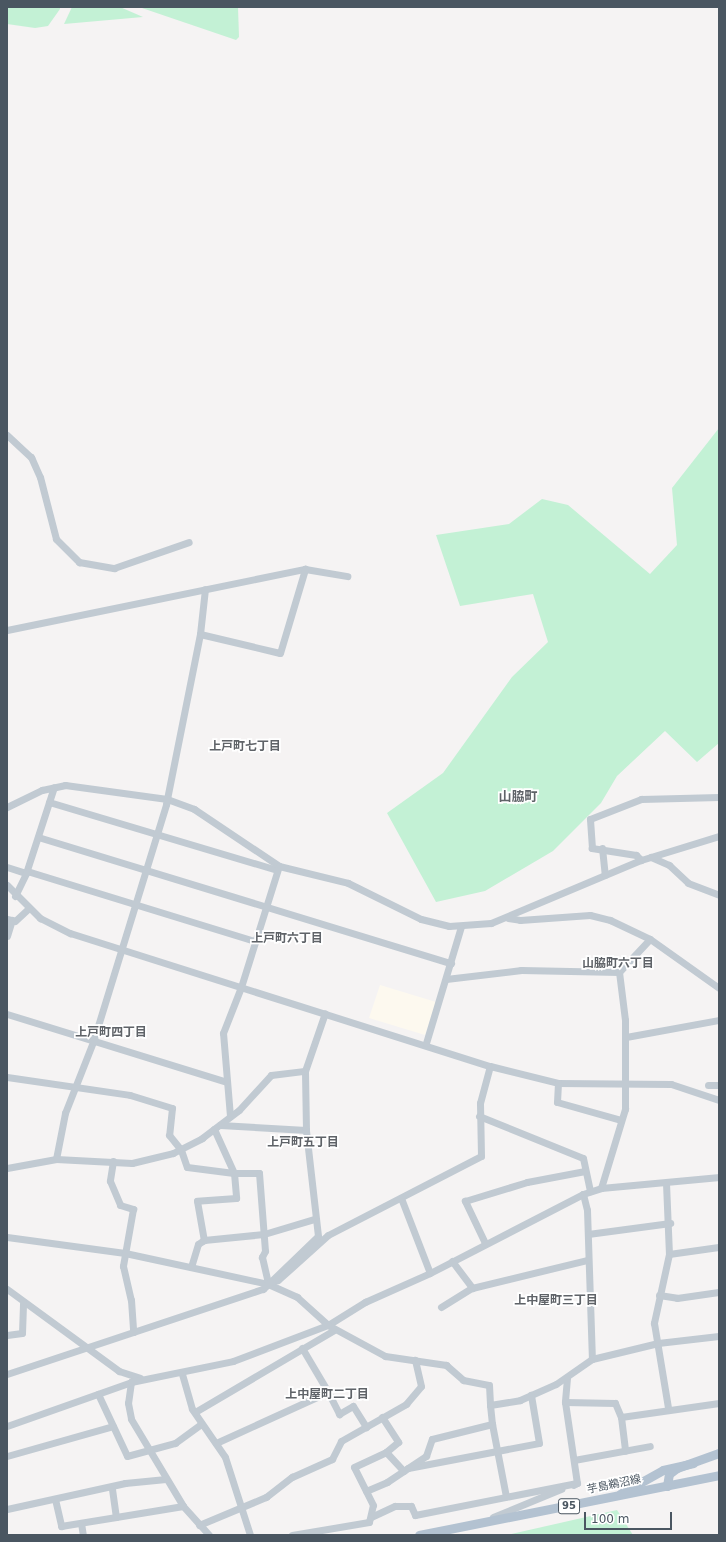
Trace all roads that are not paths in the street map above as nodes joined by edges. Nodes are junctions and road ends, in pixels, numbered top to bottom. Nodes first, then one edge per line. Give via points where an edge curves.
1 (7, 435) edge
2 (189, 542) dead end
3 (305, 569) junction
4 (347, 576) dead end
5 (205, 589) junction
6 (7, 630) edge
7 (200, 634) junction
8 (54, 787) junction
9 (719, 797) edge
10 (167, 798) junction
11 (49, 802) junction
12 (7, 807) edge
13 (156, 834) junction
14 (719, 836) edge
15 (38, 837) junction
16 (602, 848) junction
17 (651, 857) junction
18 (641, 860) junction
19 (7, 867) edge
20 (278, 868) junction
21 (146, 869) junction
22 (27, 872) junction
23 (605, 875) junction
24 (7, 886) edge
25 (719, 895) edge
26 (15, 896) junction
27 (135, 904) junction
28 (266, 906) junction
29 (28, 909) junction
30 (508, 918) junction
31 (10, 919) edge
32 (461, 926) junction
33 (7, 936) edge
34 (650, 939) junction
35 (255, 941) junction
36 (121, 950) junction
37 (451, 963) junction
38 (619, 972) junction
39 (446, 979) junction
40 (242, 987) junction
41 (719, 988) edge
42 (325, 1013) junction
43 (7, 1014) edge
44 (719, 1020) edge
45 (626, 1037) junction
46 (93, 1042) junction
47 (426, 1043) junction
48 (490, 1066) junction
49 (305, 1071) junction
50 (7, 1077) edge
51 (226, 1082) junction
52 (558, 1083) junction
53 (622, 1084) junction
54 (708, 1085) dead end
55 (719, 1085) edge
56 (78, 1086) junction
57 (719, 1100) edge
58 (230, 1116) junction
59 (479, 1116) junction
60 (621, 1120) junction
61 (217, 1127) junction
62 (306, 1130) junction
63 (181, 1150) junction
64 (56, 1159) junction
65 (113, 1161) junction
66 (7, 1168) edge
67 (585, 1171) junction
68 (234, 1173) junction
69 (719, 1177) edge
70 (666, 1183) junction
71 (601, 1188) junction
72 (590, 1191) junction
73 (583, 1194) junction
74 (401, 1198) junction
75 (314, 1219) junction
76 (670, 1223) junction
77 (264, 1234) junction
78 (588, 1234) junction
79 (7, 1237) edge
80 (204, 1240) junction
81 (485, 1243) junction
82 (719, 1247) edge
83 (124, 1253) junction
84 (669, 1254) junction
85 (587, 1260) junction
86 (452, 1261) junction
87 (191, 1267) junction
88 (430, 1273) junction
89 (268, 1284) junction
90 (472, 1288) junction
91 (7, 1289) edge
92 (719, 1292) edge
93 (659, 1295) junction
94 (23, 1303) junction
95 (441, 1307) dead end
96 (328, 1325) junction
97 (334, 1330) junction
98 (132, 1332) junction
99 (7, 1335) edge
100 (719, 1336) edge
101 (658, 1342) junction
102 (302, 1348) junction
103 (87, 1349) junction
104 (592, 1359) junction
105 (415, 1360) junction
106 (7, 1374) edge
107 (182, 1374) junction
108 (153, 1378) junction
109 (567, 1378) junction
110 (131, 1382) junction
111 (328, 1392) junction
112 (98, 1394) junction
113 (531, 1395) junction
114 (566, 1402) junction
115 (719, 1404) edge
116 (490, 1405) junction
117 (668, 1408) junction
118 (195, 1412) junction
119 (621, 1416) junction
120 (382, 1417) junction
121 (201, 1424) junction
122 (492, 1424) junction
123 (7, 1426) edge
124 (113, 1426) junction
125 (366, 1427) junction
126 (216, 1443) junction
127 (650, 1446) dead end
128 (151, 1450) junction
129 (497, 1450) junction
130 (625, 1450) junction
131 (386, 1452) junction
132 (719, 1453) edge
133 (7, 1456) edge
134 (574, 1460) junction
135 (693, 1462) junction
136 (406, 1470) junction
137 (719, 1475) edge
138 (166, 1479) junction
139 (577, 1483) junction
140 (667, 1486) junction
141 (112, 1489) junction
142 (366, 1490) junction
143 (506, 1497) junction
144 (615, 1497) junction
145 (55, 1499) junction
146 (183, 1506) junction
147 (241, 1508) junction
148 (7, 1509) edge
149 (116, 1517) junction
150 (370, 1517) junction
151 (81, 1523) junction
152 (478, 1524) junction
153 (199, 1525) junction
154 (83, 1535) edge
155 (209, 1535) edge
156 (250, 1535) edge
157 (292, 1535) edge
158 (419, 1535) edge

1 - 2 street via 30,457 40,477 56,539 79,562 114,568
3 - 4 street
3 - 5 street
3 - 7 street via 280,653
5 - 6 street
5 - 7 street
7 - 10 street
8 - 10 street via 81,786
8 - 11 street
8 - 12 street
9 - 16 street via 641,799 594,816 589,821 592,848
10 - 13 street
10 - 20 street via 194,809
11 - 13 street
11 - 15 street
13 - 20 street
13 - 21 street
14 - 17 street
15 - 21 street
15 - 22 street
16 - 18 street via 636,855
16 - 23 street
17 - 18 street
17 - 25 street via 669,865 688,883
18 - 23 street
19 - 22 street
20 - 28 street
20 - 32 street via 348,883 429,922
21 - 27 street
21 - 28 street
22 - 26 street
22 - 27 street
23 - 30 street
24 - 26 street
26 - 29 street
27 - 35 street
27 - 36 street
28 - 35 street
28 - 37 street
29 - 31 street
29 - 36 street via 59,929
30 - 32 street
30 - 34 street via 520,920 590,914 626,926
31 - 33 street
32 - 37 street
34 - 38 street
34 - 41 street
35 - 40 street
36 - 40 street
36 - 46 street
37 - 39 street
38 - 39 street via 521,970
38 - 45 street
39 - 47 street
40 - 42 street
40 - 51 street via 222,1033
42 - 47 street
42 - 49 street
43 - 46 street
44 - 45 street
45 - 53 street
46 - 51 street
46 - 56 street
47 - 48 street
48 - 52 street
48 - 59 street
49 - 58 street via 271,1075
49 - 62 street
50 - 56 street
51 - 58 street
52 - 53 street
52 - 60 street via 557,1102
53 - 57 street via 682,1086
53 - 60 street via 625,1109
54 - 55 street
56 - 63 street via 130,1095 172,1108 169,1135
56 - 64 street via 65,1113
58 - 61 street
59 - 67 street via 583,1158
59 - 74 street via 480,1156
60 - 71 street
61 - 62 street
61 - 63 street
61 - 68 street
62 - 75 street
63 - 65 street via 132,1162
63 - 68 street via 187,1167
64 - 65 street
64 - 66 street
65 - 83 street via 110,1181 120,1205 133,1209
67 - 72 street
67 - 81 street via 527,1182 465,1201
68 - 77 street via 259,1173
68 - 80 street via 236,1198 197,1201
69 - 70 street
70 - 71 street
70 - 76 street
71 - 72 street
72 - 73 street
73 - 78 street
73 - 81 street
74 - 88 street
74 - 89 street via 328,1235 278,1280
75 - 77 street
75 - 89 street via 318,1236
76 - 78 street
76 - 84 street
77 - 80 street
77 - 89 street via 262,1258
78 - 85 street
79 - 83 street
80 - 87 street via 198,1244
81 - 86 street
82 - 84 street
83 - 87 street
83 - 98 street via 123,1266 131,1300
84 - 93 street
85 - 90 street
85 - 104 street
86 - 88 street
86 - 90 street
87 - 89 street
88 - 96 street via 365,1302
89 - 96 street via 297,1296
89 - 98 street via 263,1289
90 - 95 street
91 - 94 street
92 - 93 street via 677,1298
93 - 101 street via 654,1323
94 - 99 street via 22,1334
94 - 103 street
96 - 97 street
96 - 107 street via 234,1361
97 - 102 street
97 - 105 street via 385,1356
98 - 103 street
100 - 101 street
101 - 104 street
101 - 117 street
102 - 111 street
102 - 118 street
103 - 106 street
103 - 108 street via 134,1378
104 - 109 street
105 - 116 street via 446,1365 463,1380 489,1385
105 - 120 street via 421,1386 406,1404
107 - 108 street
107 - 118 street
108 - 110 street
109 - 113 street
109 - 114 street
110 - 112 street
110 - 128 street via 128,1403 131,1419
111 - 125 street via 339,1414 353,1406
111 - 126 street
112 - 123 street
112 - 124 street
113 - 116 street
113 - 129 street via 539,1443
114 - 119 street via 614,1403
114 - 134 street
115 - 117 street
116 - 122 street
117 - 119 street
118 - 121 street
119 - 130 street
120 - 125 street
120 - 131 street via 398,1442
121 - 126 street
121 - 128 street via 175,1443
122 - 129 street
122 - 136 street via 432,1439 426,1456
124 - 128 street via 127,1456
124 - 133 street
125 - 147 street via 342,1441 332,1459 292,1477 266,1497
126 - 147 street via 225,1457
127 - 130 street
128 - 138 street
129 - 136 street
129 - 143 street
130 - 134 street
131 - 136 street
131 - 142 street via 354,1467
132 - 135 main road
134 - 139 street
135 - 140 main road via 669,1474
135 - 144 main road via 663,1470
136 - 142 street
137 - 140 main road, 芋島鵜沼線 / 95
138 - 141 street via 125,1483
138 - 146 street
139 - 143 street
139 - 152 street
140 - 144 main road, 芋島鵜沼線 / 95
141 - 145 street
141 - 149 street
142 - 150 street via 373,1505
143 - 150 street via 415,1515 412,1506 395,1506
144 - 152 main road, 芋島鵜沼線 / 95
145 - 148 street
145 - 151 street via 61,1526
146 - 149 street
146 - 153 street
147 - 153 street
147 - 156 street
149 - 151 street
150 - 157 street via 369,1522
151 - 154 street
152 - 158 main road, 芋島鵜沼線 / 95
153 - 155 street

